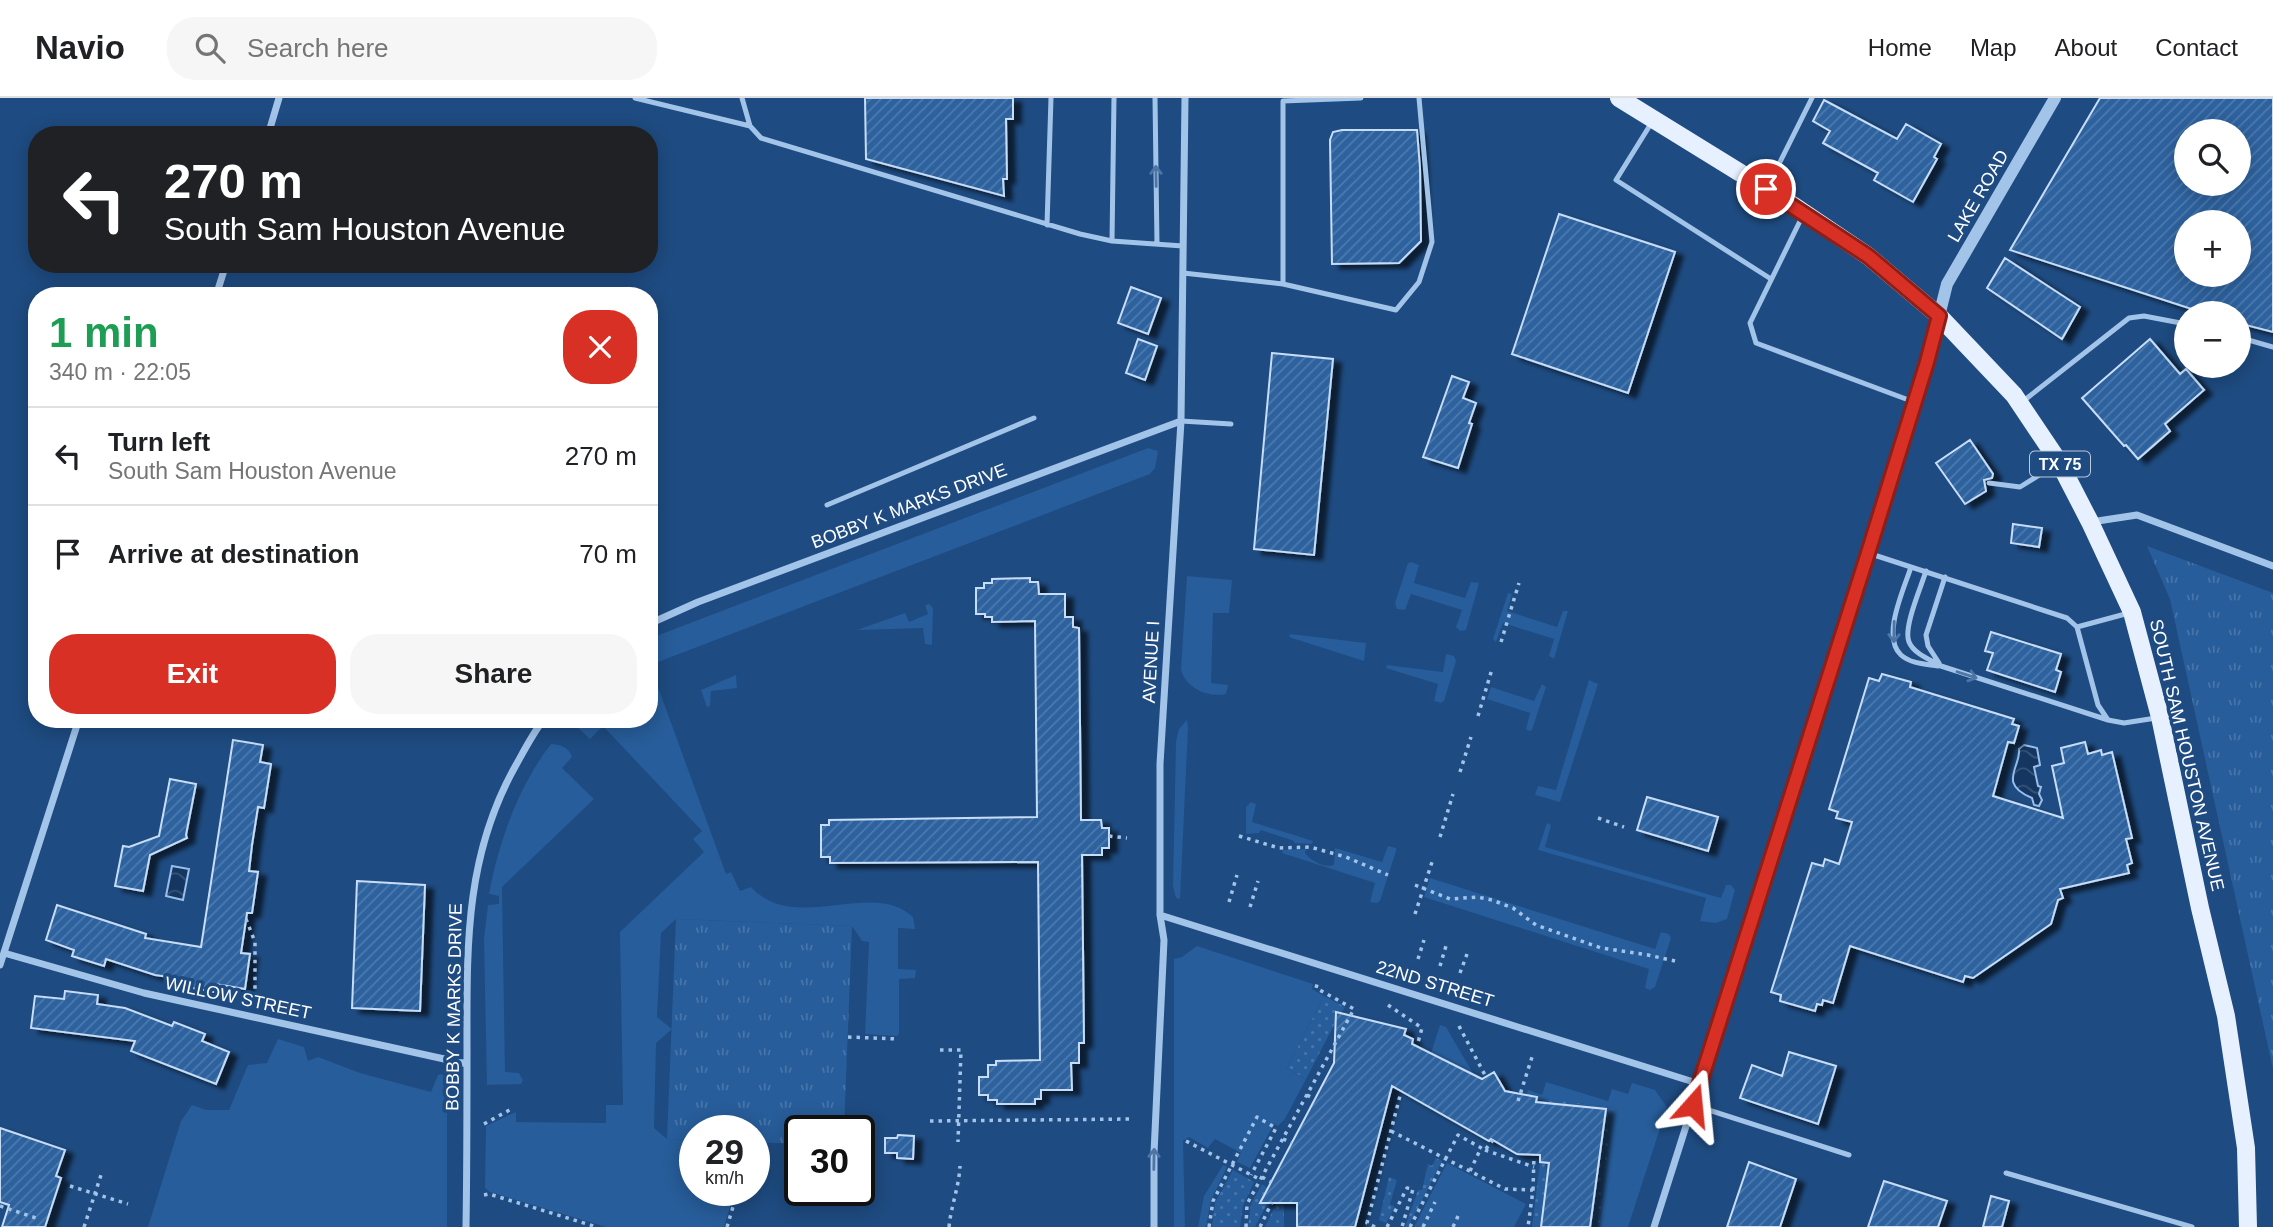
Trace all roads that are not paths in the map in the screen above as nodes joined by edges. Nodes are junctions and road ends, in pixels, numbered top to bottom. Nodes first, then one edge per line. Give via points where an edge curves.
1 (279, 98) edge
2 (635, 98) edge
3 (742, 98) edge
4 (1051, 98) edge
5 (1114, 98) edge
6 (1155, 98) edge
7 (1185, 98) edge
8 (1361, 98) edge
9 (1419, 98) edge
10 (1619, 98) edge
11 (1812, 98) edge
12 (2055, 98) edge
13 (1654, 119) junction
14 (271, 126) edge
15 (750, 126) junction
16 (1766, 189) junction
17 (1804, 212) junction
18 (1047, 225) junction
19 (1112, 241) junction
20 (1157, 244) junction
21 (1183, 246) junction
22 (1183, 273) junction
23 (1772, 279) junction
24 (1283, 284) junction
25 (1939, 316) junction
26 (2174, 322) edge
27 (2251, 341) edge
28 (2273, 347) edge
29 (1914, 402) junction
30 (2019, 404) junction
31 (1034, 418) dead end
32 (1181, 421) junction
33 (1231, 424) dead end
34 (2059, 462) junction
35 (1989, 483) dead end
36 (827, 505) dead end
37 (2090, 522) junction
38 (1868, 553) junction
39 (2273, 566) edge
40 (1911, 567) junction
41 (1926, 571) junction
42 (1945, 577) junction
43 (2132, 612) junction
44 (658, 620) edge
45 (2077, 627) junction
46 (1941, 666) junction
47 (2160, 717) junction
48 (2108, 720) junction
49 (76, 728) edge
50 (537, 728) edge
51 (1160, 915) junction
52 (4, 953) junction
53 (0, 965) edge
54 (467, 1064) junction
55 (1700, 1084) junction
56 (1693, 1105) junction
57 (1849, 1155) dead end
58 (2006, 1173) dead end
59 (467, 1227) edge
60 (1154, 1227) edge
61 (1654, 1227) edge
62 (2192, 1227) edge
63 (2248, 1227) edge

1 - 14 street
2 - 15 lane
3 - 15 lane
4 - 18 lane
5 - 19 lane
20 -> 6 lane
7 - 21 street, AVENUE I
8 - 24 lane via 1283,101
9 - 24 lane via 1432,242 1419,282 1396,310
10 - 13 main road, SOUTH SAM HOUSTON AVENUE / TX 75
11 - 16 lane
12 - 25 street, LAKE ROAD via 1947,285
13 - 16 main road, SOUTH SAM HOUSTON AVENUE / TX 75
13 - 23 lane via 1616,180
15 - 18 lane via 761,138
16 - 17 main road, SOUTH SAM HOUSTON AVENUE / TX 75
17 - 23 lane
17 - 25 main road, SOUTH SAM HOUSTON AVENUE / TX 75 via 1868,256
18 - 19 lane
19 - 20 lane
20 - 21 lane
21 - 22 street, AVENUE I
22 - 24 lane
22 - 32 street, AVENUE I
23 - 29 lane via 1750,323 1756,343
25 - 29 street
25 - 30 main road, SOUTH SAM HOUSTON AVENUE / TX 75
26 - 30 lane via 2129,318
27 - 28 lane
29 - 38 street
30 - 34 main road, SOUTH SAM HOUSTON AVENUE / TX 75
31 - 36 lane
32 - 33 lane
32 - 44 street, BOBBY K MARKS DRIVE
32 - 51 street, AVENUE I via 1160,764
34 - 35 lane via 2020,487
34 - 37 main road, SOUTH SAM HOUSTON AVENUE / TX 75
37 - 39 street via 2137,515
37 - 43 main road, SOUTH SAM HOUSTON AVENUE / TX 75
38 - 40 lane
38 - 55 street
40 - 41 lane
40 -> 46 lane via 1893,623 1894,647 1916,663
41 - 42 lane
41 - 46 lane via 1907,631 1917,652
42 - 45 lane via 2067,618
42 - 46 lane via 1926,635
43 - 45 lane
43 - 47 main road, SOUTH SAM HOUSTON AVENUE / TX 75
45 - 48 lane via 2098,705
46 -> 48 lane
47 - 48 lane via 2124,723
47 - 63 main road, SOUTH SAM HOUSTON AVENUE / TX 75 via 2226,1016 2246,1148
49 - 52 street
50 - 54 street, BOBBY K MARKS DRIVE via 484,834 467,954
51 - 55 street, 22ND STREET
60 -> 51 street, AVENUE I via 1164,940
52 - 53 street
52 - 54 street, WILLOW STREET via 144,993
54 - 59 street, BOBBY K MARKS DRIVE
55 - 56 street
56 - 57 lane
56 - 61 street
58 - 62 lane

